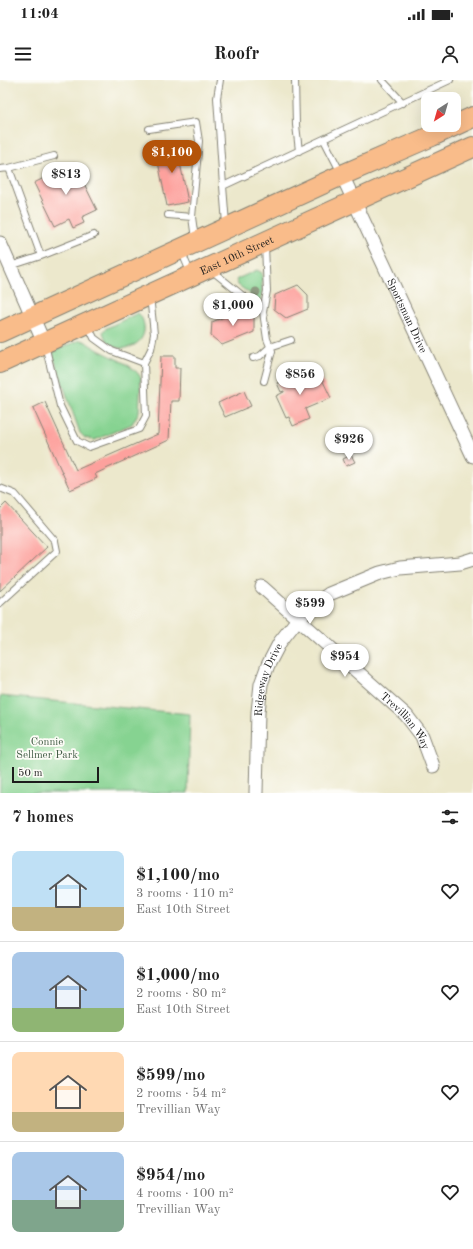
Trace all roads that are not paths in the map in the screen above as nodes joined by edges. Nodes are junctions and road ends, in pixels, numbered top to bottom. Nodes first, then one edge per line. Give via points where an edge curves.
1 (220, 80) edge
2 (295, 80) edge
3 (382, 80) edge
4 (450, 80) edge
5 (403, 103) junction
6 (473, 117) edge
7 (149, 129) dead end
8 (324, 140) junction
9 (473, 147) edge
10 (299, 151) junction
11 (54, 156) dead end
12 (9, 168) junction
13 (0, 169) edge
14 (342, 175) junction
15 (223, 186) junction
16 (355, 202) junction
17 (168, 215) dead end
18 (192, 217) junction
19 (226, 228) junction
20 (94, 235) dead end
21 (265, 242) junction
22 (0, 243) edge
23 (189, 245) junction
24 (41, 256) junction
25 (10, 266) junction
26 (200, 271) junction
27 (148, 295) junction
28 (263, 312) junction
29 (32, 317) junction
30 (87, 324) junction
31 (0, 332) edge
32 (291, 340) dead end
33 (44, 343) junction
34 (270, 347) junction
35 (253, 358) dead end
36 (0, 363) edge
37 (144, 363) junction
38 (264, 381) dead end
39 (473, 456) edge
40 (0, 488) edge
41 (473, 559) edge
42 (262, 586) dead end
43 (0, 603) edge
44 (298, 620) junction
45 (433, 766) dead end
46 (256, 793) edge

1 - 15 lane via 218,98
2 - 10 lane
3 - 5 lane
4 - 5 lane
5 - 8 lane
6 - 14 main road
7 - 18 lane via 196,122 200,141
8 - 10 lane
8 - 14 lane
9 - 16 main road, East 10th Street
10 - 15 lane
11 - 12 lane
12 - 13 lane
12 - 24 lane
14 - 16 street, Sportsman Drive
14 - 19 main road
15 - 19 lane
16 - 21 main road, East 10th Street
16 - 39 street, Sportsman Drive
17 - 18 lane
18 - 23 lane
19 - 23 main road
20 - 24 lane
21 - 26 main road, East 10th Street
21 - 28 lane via 266,291
22 - 25 street
23 - 26 lane via 185,260
23 - 29 main road
24 - 25 lane
25 - 29 street
26 - 27 main road, East 10th Street
26 - 28 lane
27 - 30 main road, East 10th Street
27 - 37 lane via 154,334 151,349
28 - 34 lane
29 - 31 main road
29 - 33 street
30 - 33 main road, East 10th Street
30 - 37 lane via 94,338 112,351
32 - 34 lane
33 - 36 main road, East 10th Street
33 - 37 lane via 60,406 77,441 89,447 139,429 146,416
34 - 35 lane via 260,356
34 - 38 lane via 272,351
40 - 43 lane via 15,494 55,541 57,551
41 - 44 street, Ridgeway Drive via 460,563 400,568 380,573 329,594
42 - 44 street, Trevillian Way
44 - 45 street, Trevillian Way via 406,715 422,736
44 - 46 street, Ridgeway Drive via 280,642 261,684

